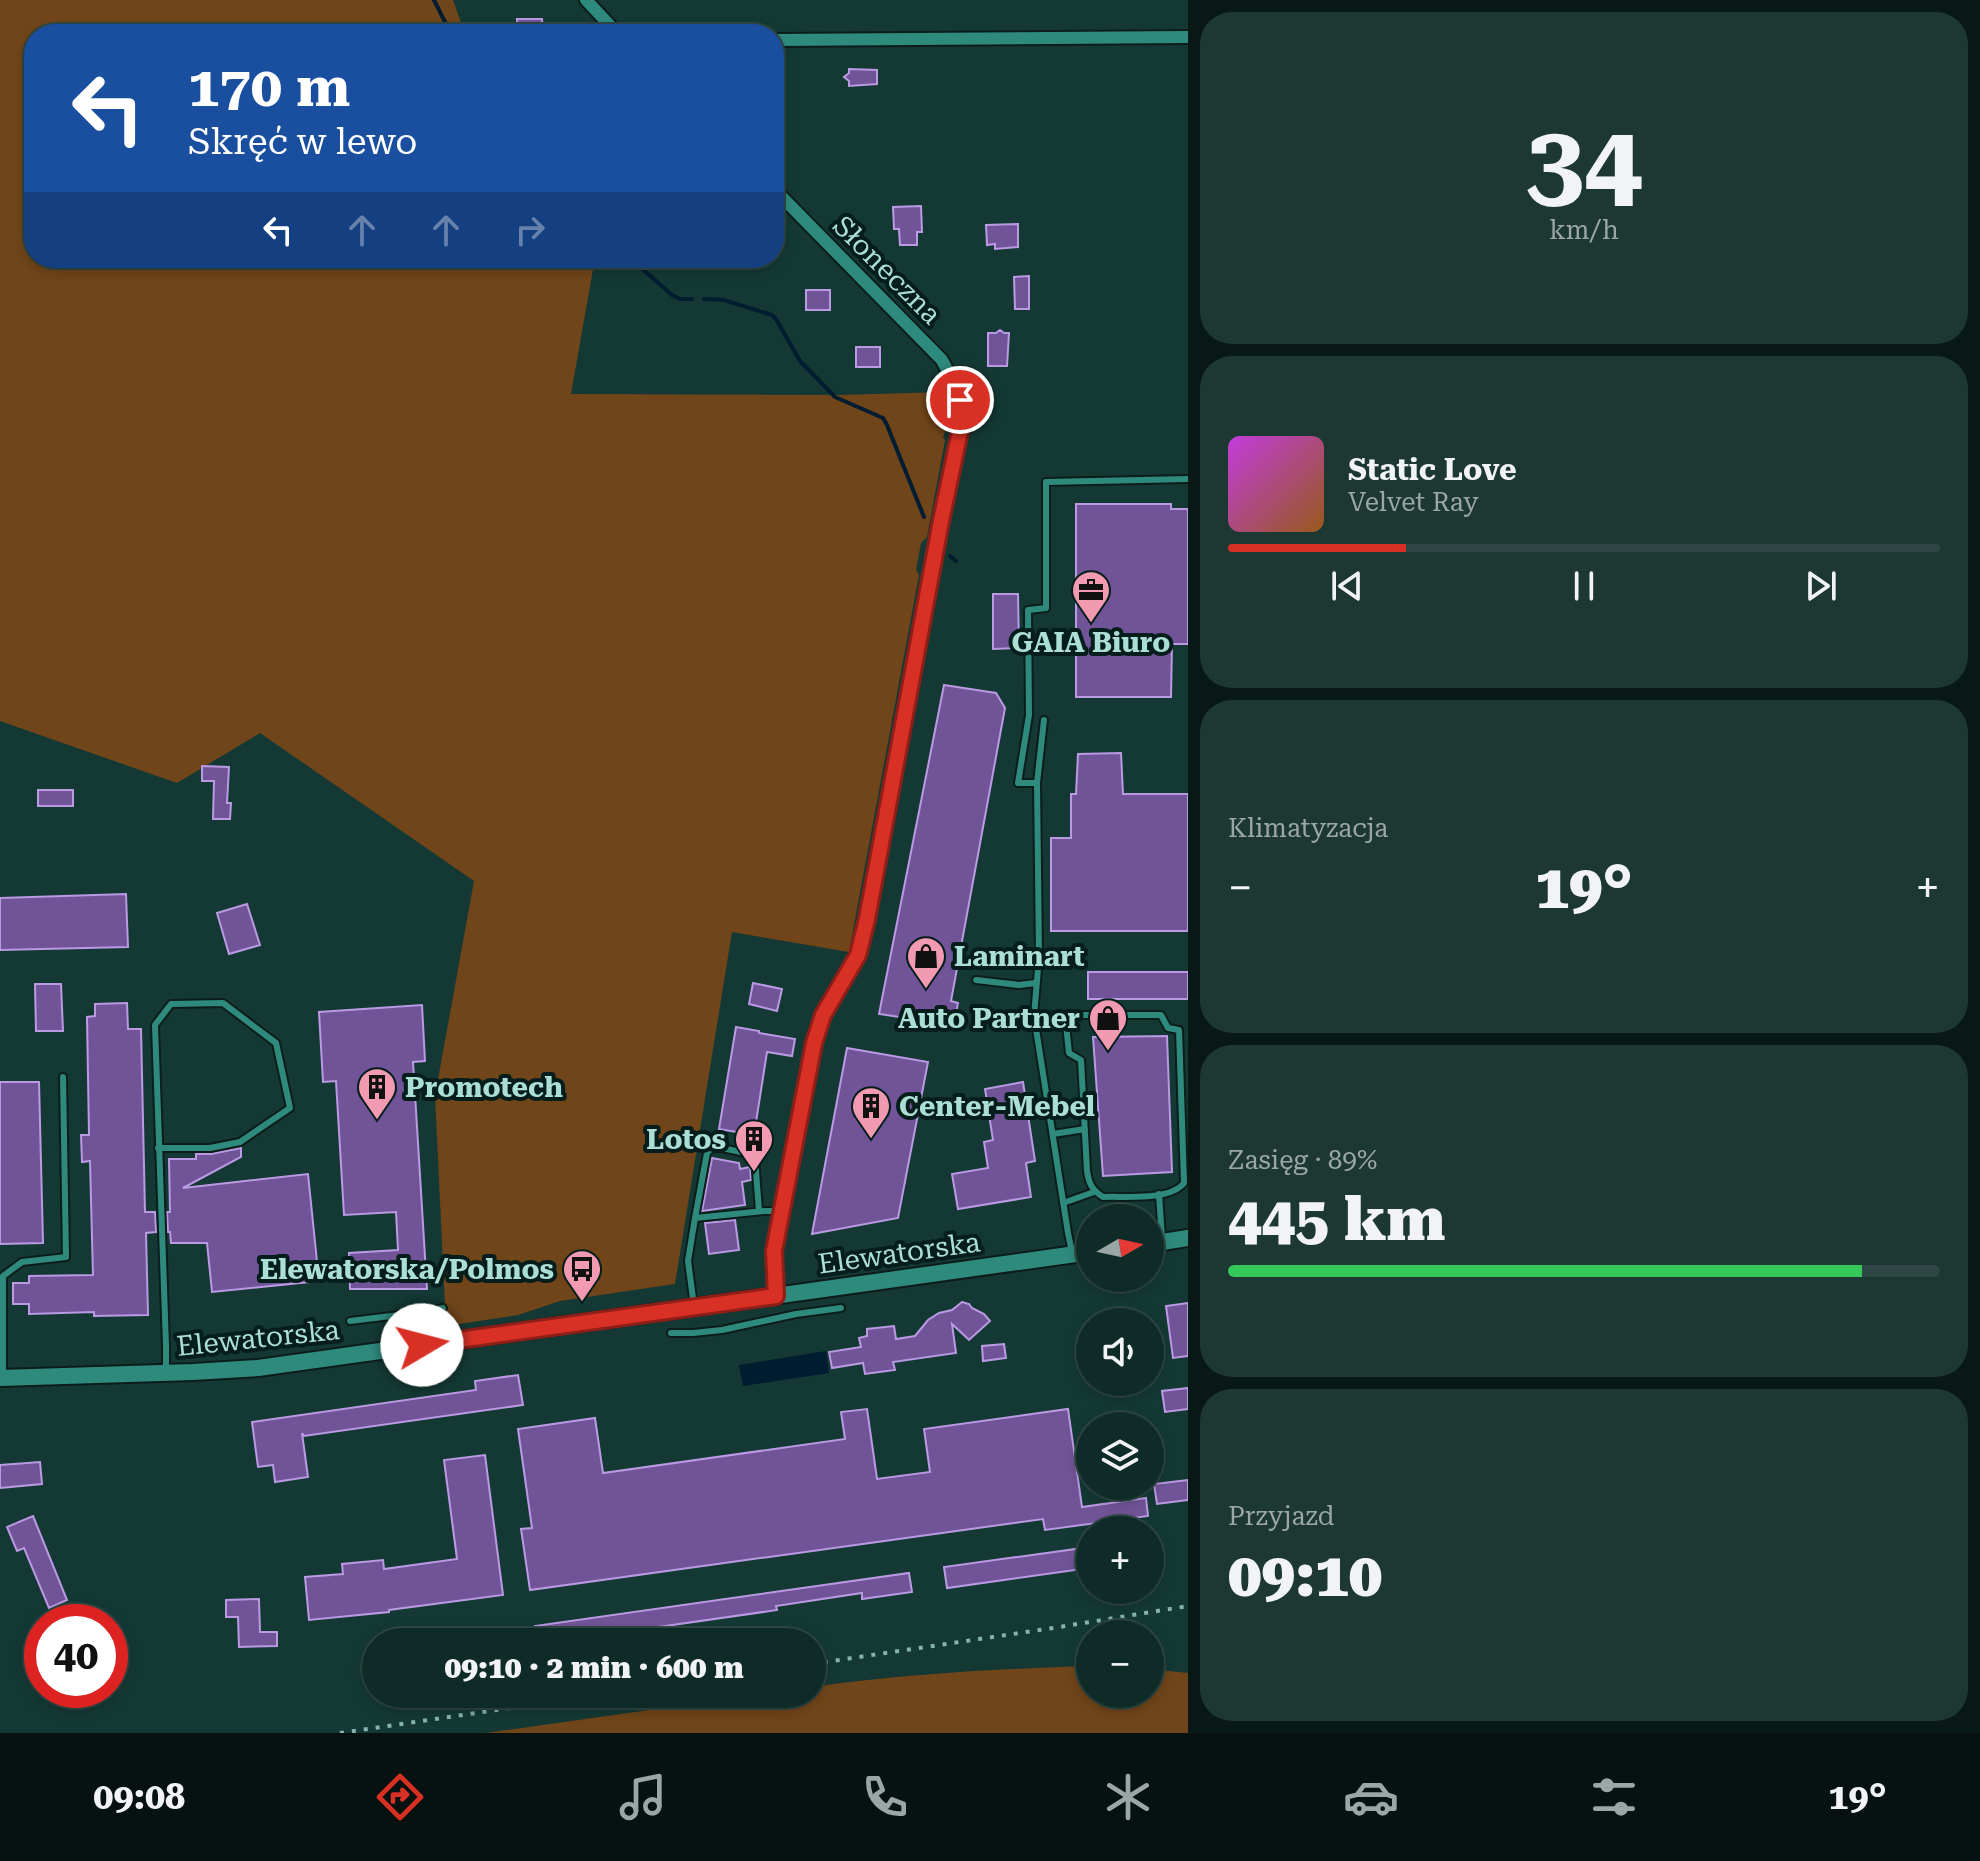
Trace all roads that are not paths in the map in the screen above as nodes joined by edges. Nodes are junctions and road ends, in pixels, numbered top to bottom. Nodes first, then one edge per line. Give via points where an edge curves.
1 (586, 0) edge
2 (609, 24) edge
3 (1188, 37) edge
4 (784, 40) edge
5 (784, 199) edge
6 (1188, 479) edge
7 (1044, 720) dead end
8 (1037, 783) junction
9 (976, 980) dead end
10 (1036, 983) junction
11 (1065, 1015) junction
12 (1034, 1016) junction
13 (63, 1077) dead end
14 (1085, 1129) junction
15 (1053, 1134) junction
16 (158, 1148) junction
17 (1094, 1192) junction
18 (1159, 1194) junction
19 (1063, 1203) junction
20 (1158, 1204) edge
21 (759, 1211) junction
22 (782, 1211) junction
23 (695, 1218) junction
24 (1188, 1238) edge
25 (1076, 1239) edge
26 (1164, 1242) edge
27 (1076, 1254) edge
28 (2, 1274) edge
29 (776, 1296) junction
30 (443, 1308) dead end
31 (694, 1308) junction
32 (841, 1308) dead end
33 (416, 1313) junction
34 (350, 1321) dead end
35 (671, 1333) dead end
36 (422, 1345) junction
37 (166, 1373) junction
38 (1, 1378) edge

1 - 2 street
3 - 4 street
5 - 22 street, Słoneczna via 942,360 962,410 867,919 858,955 816,1034
6 - 8 lane via 1046,482 1046,608 1028,610 1029,715 1018,783
7 - 8 lane
8 - 10 lane
9 - 10 lane
10 - 12 lane
11 - 12 lane
11 - 14 lane via 1069,1053 1081,1060
11 - 18 lane via 1161,1015 1168,1028 1179,1030 1184,1183
12 - 15 lane
13 - 28 lane via 66,1257 22,1262
14 - 15 lane
14 - 17 lane via 1088,1182
15 - 19 lane
16 - 16 lane via 240,1142 290,1108 276,1043 223,1003 171,1004 155,1025
16 - 37 lane
17 - 18 lane via 1103,1197
17 - 19 lane
18 - 20 lane
19 - 25 lane
21 - 22 lane
21 - 23 lane
21 - 23 lane via 753,1155 713,1146 707,1153
22 - 29 street via 773,1261
23 - 31 lane via 688,1261
24 - 26 street
27 - 29 street, Elewatorska
28 - 38 lane
29 - 31 street, Elewatorska
30 - 33 lane
31 - 36 street, Elewatorska
32 - 35 lane via 722,1330
33 - 34 lane
33 - 36 lane
36 - 37 street, Elewatorska via 258,1368
37 - 38 street, Elewatorska

